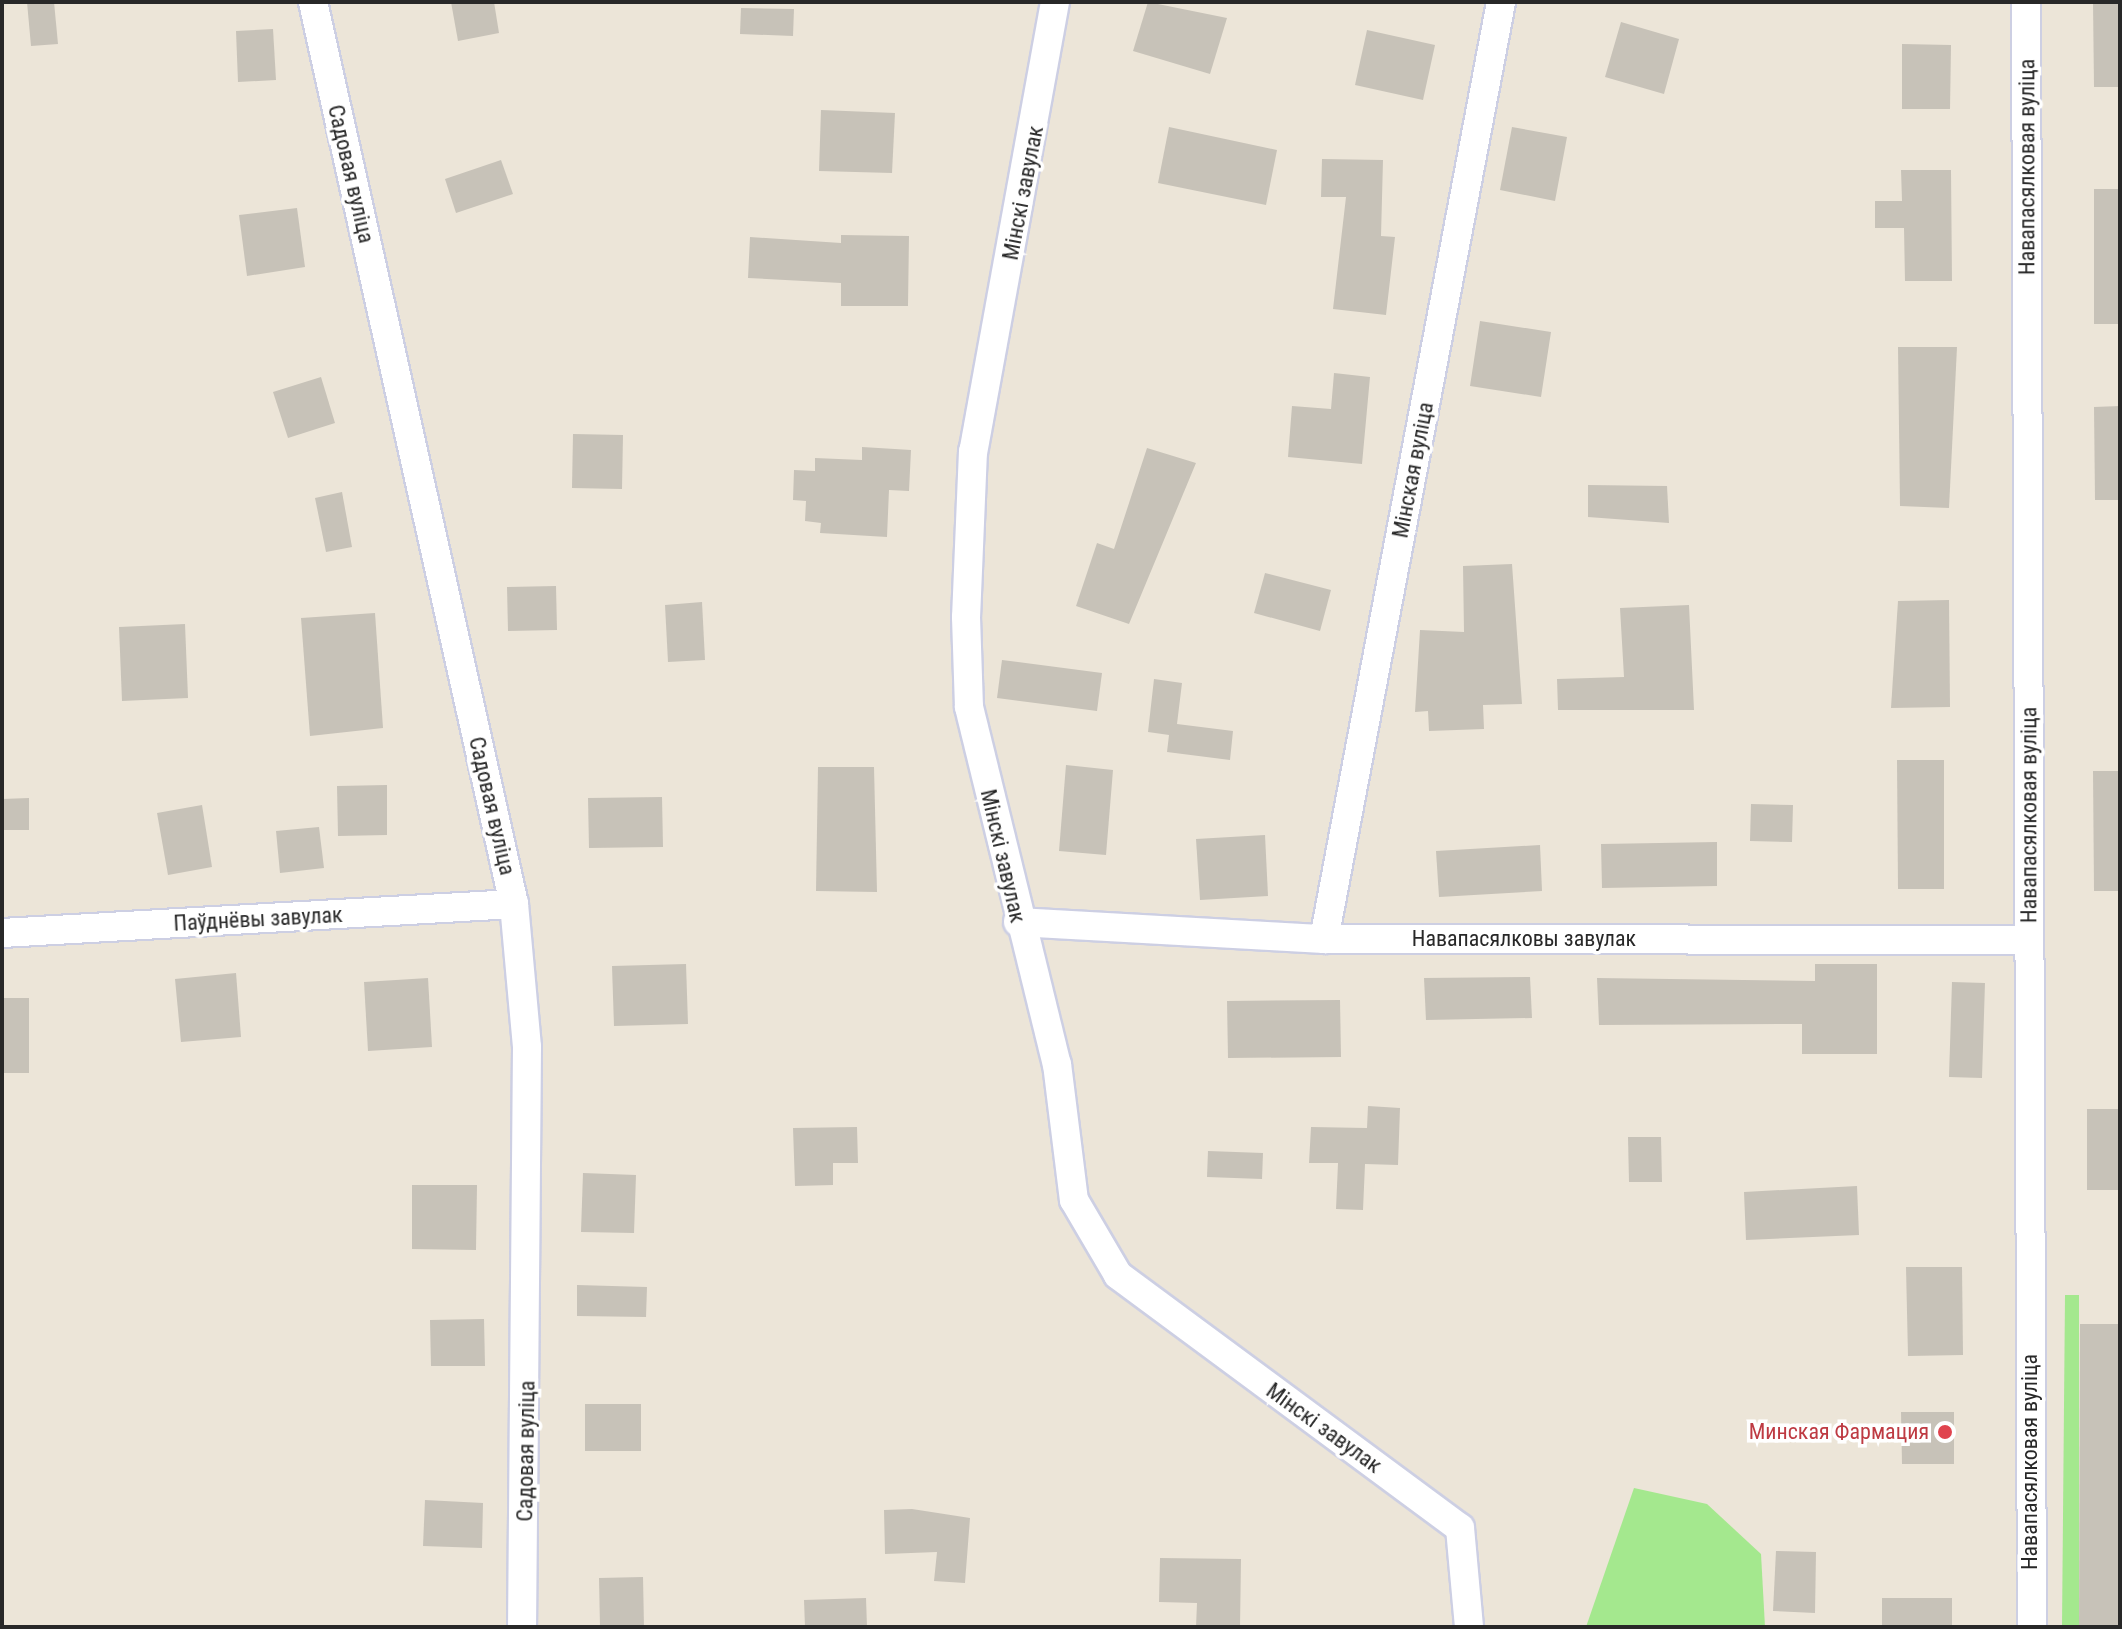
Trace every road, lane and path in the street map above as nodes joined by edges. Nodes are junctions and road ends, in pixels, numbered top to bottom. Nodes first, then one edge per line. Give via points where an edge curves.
1 (313, 2) edge
2 (1055, 2) edge
3 (1501, 2) edge
4 (2026, 2) edge
5 (514, 904) junction
6 (1018, 922) junction
7 (2, 933) edge
8 (1324, 939) junction
9 (2029, 940) junction
10 (522, 1627) edge
11 (1469, 1627) edge
12 (2032, 1627) edge

1 - 5 street, Садовая вуліца
2 - 6 street, Мінскі завулак via 973,451 965,573 969,707
3 - 8 street, Мінская вуліца
4 - 9 street, Навапасялковая вуліца
5 - 7 street, Паўднёвы завулак
5 - 10 street, Садовая вуліца via 527,1062
6 - 8 street, Навапасялковы завулак
6 - 11 street, Мінскі завулак via 1057,1064 1074,1200 1118,1275 1460,1528
8 - 9 street, Навапасялковы завулак
9 - 12 street, Навапасялковая вуліца

